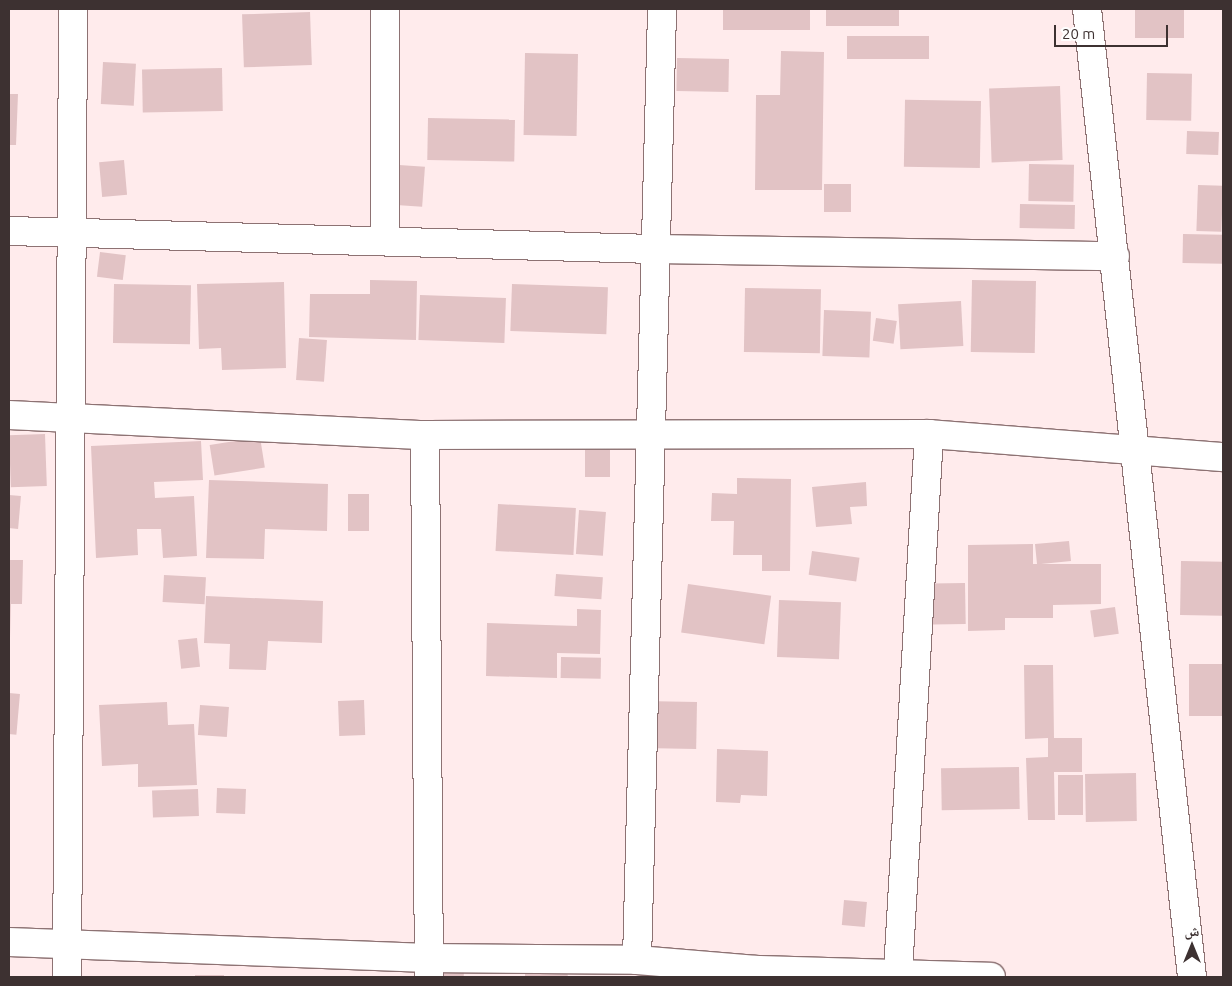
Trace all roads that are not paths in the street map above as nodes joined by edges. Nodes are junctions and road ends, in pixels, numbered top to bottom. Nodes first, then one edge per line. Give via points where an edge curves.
1 (73, 9) edge
2 (385, 9) edge
3 (662, 9) edge
4 (1087, 9) edge
5 (9, 230) edge
6 (70, 232) junction
7 (385, 240) junction
8 (654, 249) junction
9 (1115, 256) junction
10 (9, 415) edge
11 (70, 417) junction
12 (651, 433) junction
13 (929, 434) junction
14 (425, 435) junction
15 (1133, 450) junction
16 (1223, 457) edge
17 (9, 942) edge
18 (66, 944) junction
19 (637, 960) junction
20 (429, 968) edge
21 (898, 972) junction
22 (757, 974) edge
23 (66, 977) edge
24 (991, 977) edge
25 (1192, 977) edge

1 - 6 street
2 - 7 street
3 - 8 street
4 - 9 street
5 - 6 street
6 - 7 street
6 - 11 street
7 - 8 street
8 - 9 street
8 - 12 street
9 - 15 street
10 - 11 street
11 - 14 street
11 - 18 street
12 - 13 street
12 - 14 street
12 - 19 street
13 - 15 street
13 - 21 street
14 - 20 street
15 - 16 street
15 - 25 street
17 - 18 street
18 - 20 street
18 - 23 street
19 - 20 street
19 - 22 street
21 - 22 street
21 - 24 street

